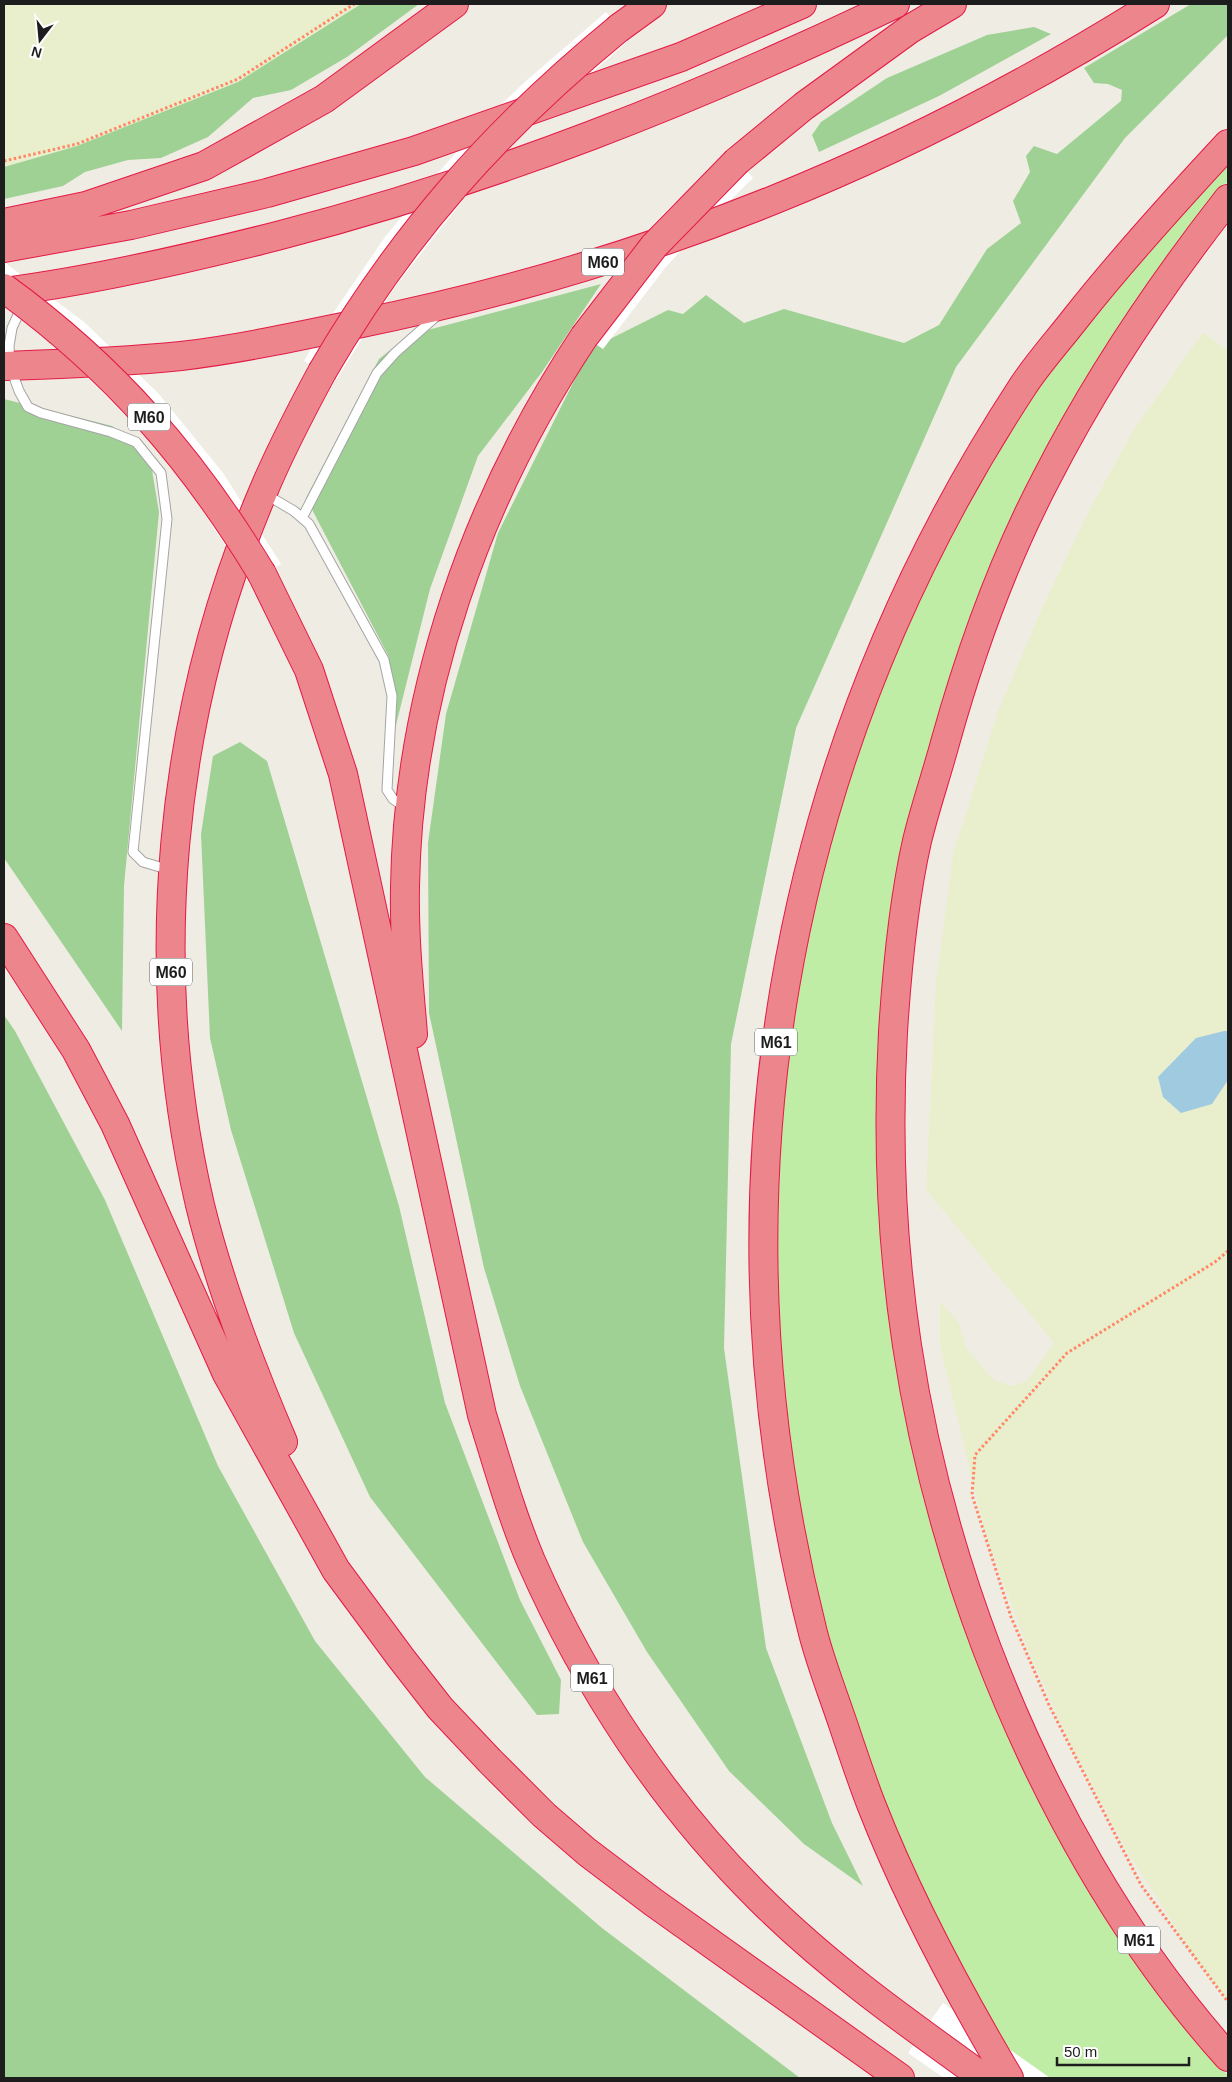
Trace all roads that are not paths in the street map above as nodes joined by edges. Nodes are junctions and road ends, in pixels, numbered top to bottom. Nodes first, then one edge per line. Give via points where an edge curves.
1 (454, 4) edge
2 (652, 4) edge
3 (802, 4) edge
4 (895, 4) edge
5 (952, 4) edge
6 (972, 4) edge
7 (1155, 4) edge
8 (879, 53) junction
9 (1228, 144) edge
10 (1228, 199) edge
11 (4, 223) edge
12 (4, 248) edge
13 (35, 288) junction
14 (4, 290) edge
15 (448, 306) junction
16 (7, 366) edge
17 (263, 492) junction
18 (302, 518) junction
19 (410, 810) junction
20 (173, 871) junction
21 (4, 938) edge
22 (424, 1142) junction
23 (336, 1570) junction
24 (1228, 2057) edge
25 (900, 2078) edge
26 (984, 2078) edge
27 (1009, 2078) edge

1 - 11 highway via 324,99 204,166 86,206
2 - 17 highway, M60, bridge via 576,64 511,123 444,196 386,271 322,372
3 - 12 highway via 681,57 414,151 267,193 131,225
4 - 13 highway, M60 via 808,46 602,133 413,198 215,252
5 - 8 highway, M60 via 910,29
6 - 8 highway, M60
7 - 15 highway, M60 via 983,104 824,180 649,248
8 - 19 highway, M60, bridge via 804,106 737,161 654,246 584,337 557,378 518,447 461,580 439,653 420,740
9 - 27 highway, M61 via 1122,260 1026,381 934,535 853,721 828,801 785,976 772,1069 765,1152 768,1371 779,1470 814,1639 870,1803 906,1886 979,2028
10 - 24 highway, M61 via 1180,260 1077,419 1043,483 981,626 955,704 917,842 895,1001 890,1131 899,1282 911,1378 940,1508 980,1630 1030,1750 1093,1869 1148,1954 1202,2029
13 - 14 highway, M60
13 - 16 lane via 12,328
14 - 22 highway, M60, bridge via 35,310 90,357 146,414 213,497 262,574 309,670 340,765
15 - 16 highway, M60 via 182,356
15 - 18 lane via 377,373
16 - 20 lane via 28,407 136,442 161,473 167,519 133,852 143,862
17 - 18 lane
17 - 20 highway, M60 via 217,623 199,694 187,751
18 - 19 lane via 309,524 384,660 392,696 387,790 393,799
19 - 22 highway, M60 via 405,885 406,950
20 - 23 highway, M60 via 171,982 174,1034 182,1110 200,1204 225,1295 250,1365
21 - 23 highway via 80,1058 115,1124 227,1374
22 - 26 highway, M61 via 482,1415 505,1489 531,1560 555,1612 615,1720 702,1836 760,1900 856,1984
23 - 25 highway via 440,1708 544,1815 653,1902

